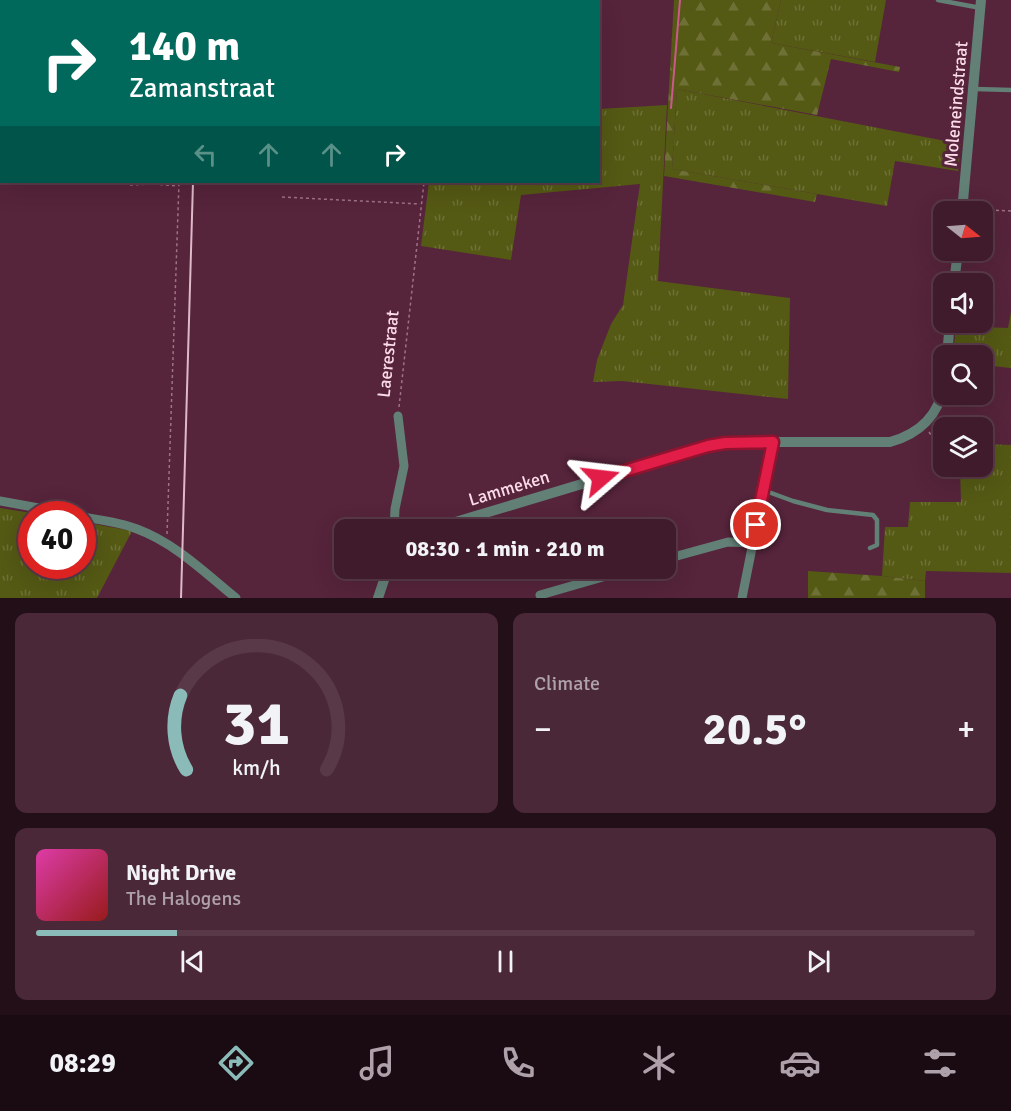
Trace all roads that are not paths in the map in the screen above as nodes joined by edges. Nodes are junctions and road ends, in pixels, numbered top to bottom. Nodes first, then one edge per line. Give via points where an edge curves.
1 (938, 0) edge
2 (981, 4) edge
3 (974, 89) junction
4 (1011, 90) edge
5 (963, 201) edge
6 (937, 405) edge
7 (398, 416) road end
8 (773, 442) junction
9 (763, 490) junction
10 (0, 501) edge
11 (18, 504) edge
12 (96, 519) edge
13 (394, 519) edge
14 (466, 519) edge
15 (753, 543) junction
16 (870, 548) dead end
17 (676, 556) edge
18 (384, 579) edge
19 (596, 579) edge
20 (540, 595) dead end
21 (236, 598) edge
22 (378, 598) edge
23 (742, 598) edge

1 - 2 lane
2 - 3 street, Moleneindstraat
3 - 4 lane
3 - 5 street, Moleneindstraat
6 - 8 street via 917,430 890,442
7 - 13 street, Laerestraat via 404,466
8 - 9 street
8 - 14 street, Lammeken via 708,446
9 - 15 street
9 - 16 lane via 827,510 873,515 878,520 877,545
10 - 11 street
12 - 21 street via 135,528 167,544
15 - 17 street via 728,542
15 - 23 street
18 - 22 street
19 - 20 street

